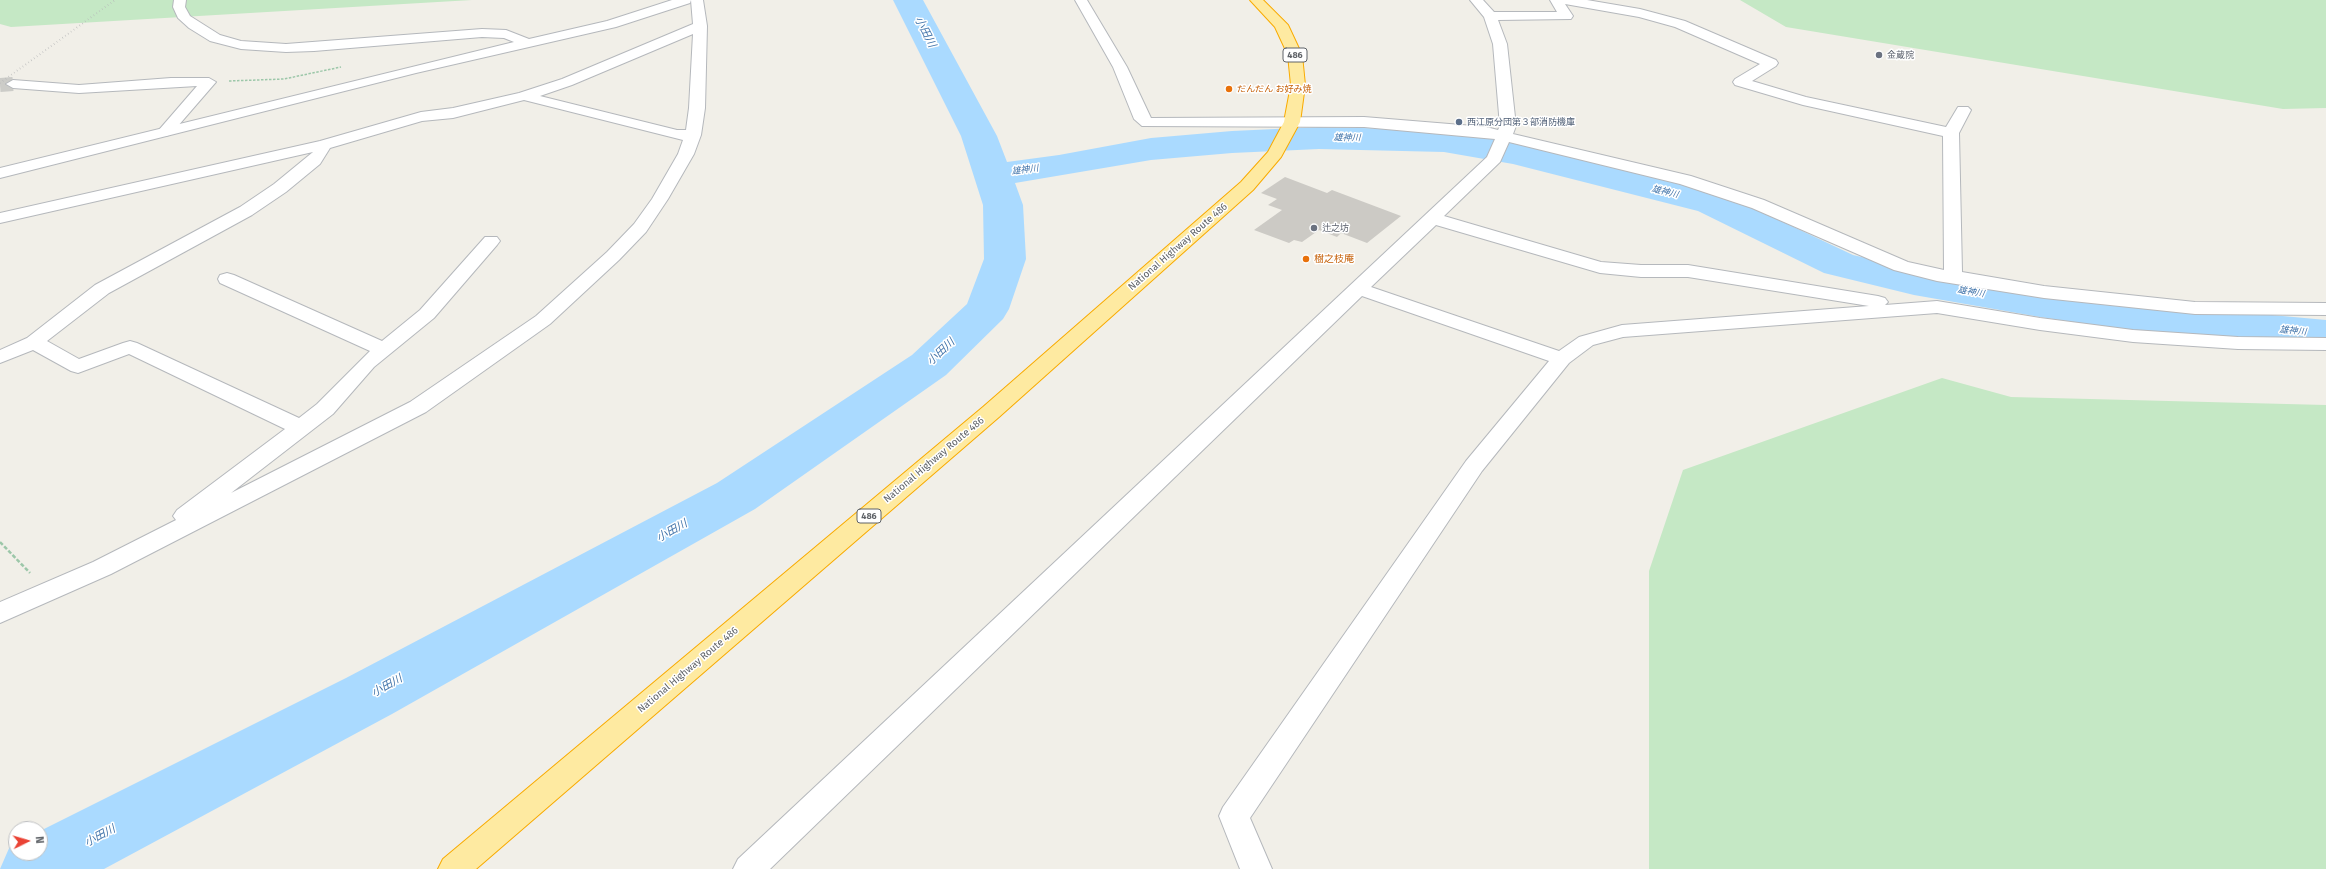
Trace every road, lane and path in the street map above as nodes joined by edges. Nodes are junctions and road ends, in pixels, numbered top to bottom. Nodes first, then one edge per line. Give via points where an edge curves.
1 (180, 0) edge
2 (685, 0) edge
3 (697, 0) edge
4 (1081, 0) edge
5 (1256, 0) edge
6 (1476, 0) edge
7 (1556, 0) edge
8 (1565, 0) edge
9 (1490, 16) junction
10 (700, 26) junction
11 (529, 44) junction
12 (342, 67) dead end
13 (209, 82) junction
14 (13, 84) tunnel mouth
15 (524, 96) junction
16 (1964, 110) dead end
17 (1291, 124) junction
18 (166, 131) junction
19 (1950, 133) junction
20 (693, 135) junction
21 (323, 145) junction
22 (1500, 145) junction
23 (0, 173) edge
24 (0, 218) edge
25 (1432, 218) junction
26 (491, 241) dead end
27 (1943, 277) junction
28 (227, 278) dead end
29 (1359, 289) junction
30 (1936, 305) junction
31 (1912, 308) junction
32 (2326, 310) edge
33 (34, 342) junction
34 (2326, 344) edge
35 (383, 349) junction
36 (0, 357) edge
37 (1562, 359) junction
38 (301, 428) junction
39 (161, 538) junction
40 (0, 613) edge
41 (454, 869) edge
42 (749, 869) edge
43 (1256, 869) edge

1 - 11 street via 179,7 185,18 194,25 215,38 241,45 314,47 482,33 506,34
2 - 11 street via 611,24
3 - 10 street
4 - 17 street via 1120,67 1142,119 1147,123
5 - 17 highway, National Highway Route 486 / 486 via 1281,25 1295,55 1298,85
6 - 9 street
7 - 9 street via 1566,16
8 - 19 street via 1640,13 1680,24 1771,63 1740,82 1803,101
9 - 22 street via 1500,44 1508,126
10 - 15 street via 568,82
10 - 20 street via 697,108
11 - 18 street via 415,69
12 - 13 path via 284,79
13 - 14 street via 171,82 79,89
13 - 18 street
15 - 20 street via 677,135
15 - 21 street via 454,113 421,117
16 - 19 street
17 - 22 street via 1380,123 1486,132
17 - 41 highway, National Highway Route 486 / 486 via 1275,154 1247,186 991,412
18 - 23 street
19 - 27 street
20 - 39 street via 686,154 640,228 542,320 418,407
21 - 24 street
21 - 33 street via 314,161 280,188 246,211 102,289
22 - 25 street
22 - 27 street via 1685,180 1758,204 1901,266
25 - 29 street
25 - 31 street via 1600,267 1641,271 1688,271
26 - 35 street via 427,314
27 - 30 street
27 - 32 street via 2044,292 2195,308
28 - 35 street
29 - 37 street
29 - 42 street
30 - 31 street
30 - 34 street via 2040,324 2133,336 2238,343
31 - 37 street via 1622,331 1586,341
33 - 36 street
33 - 38 street via 78,367 130,347
35 - 38 street via 325,409
37 - 43 street via 1474,466 1234,816
38 - 39 street via 194,508
39 - 40 street via 102,568

